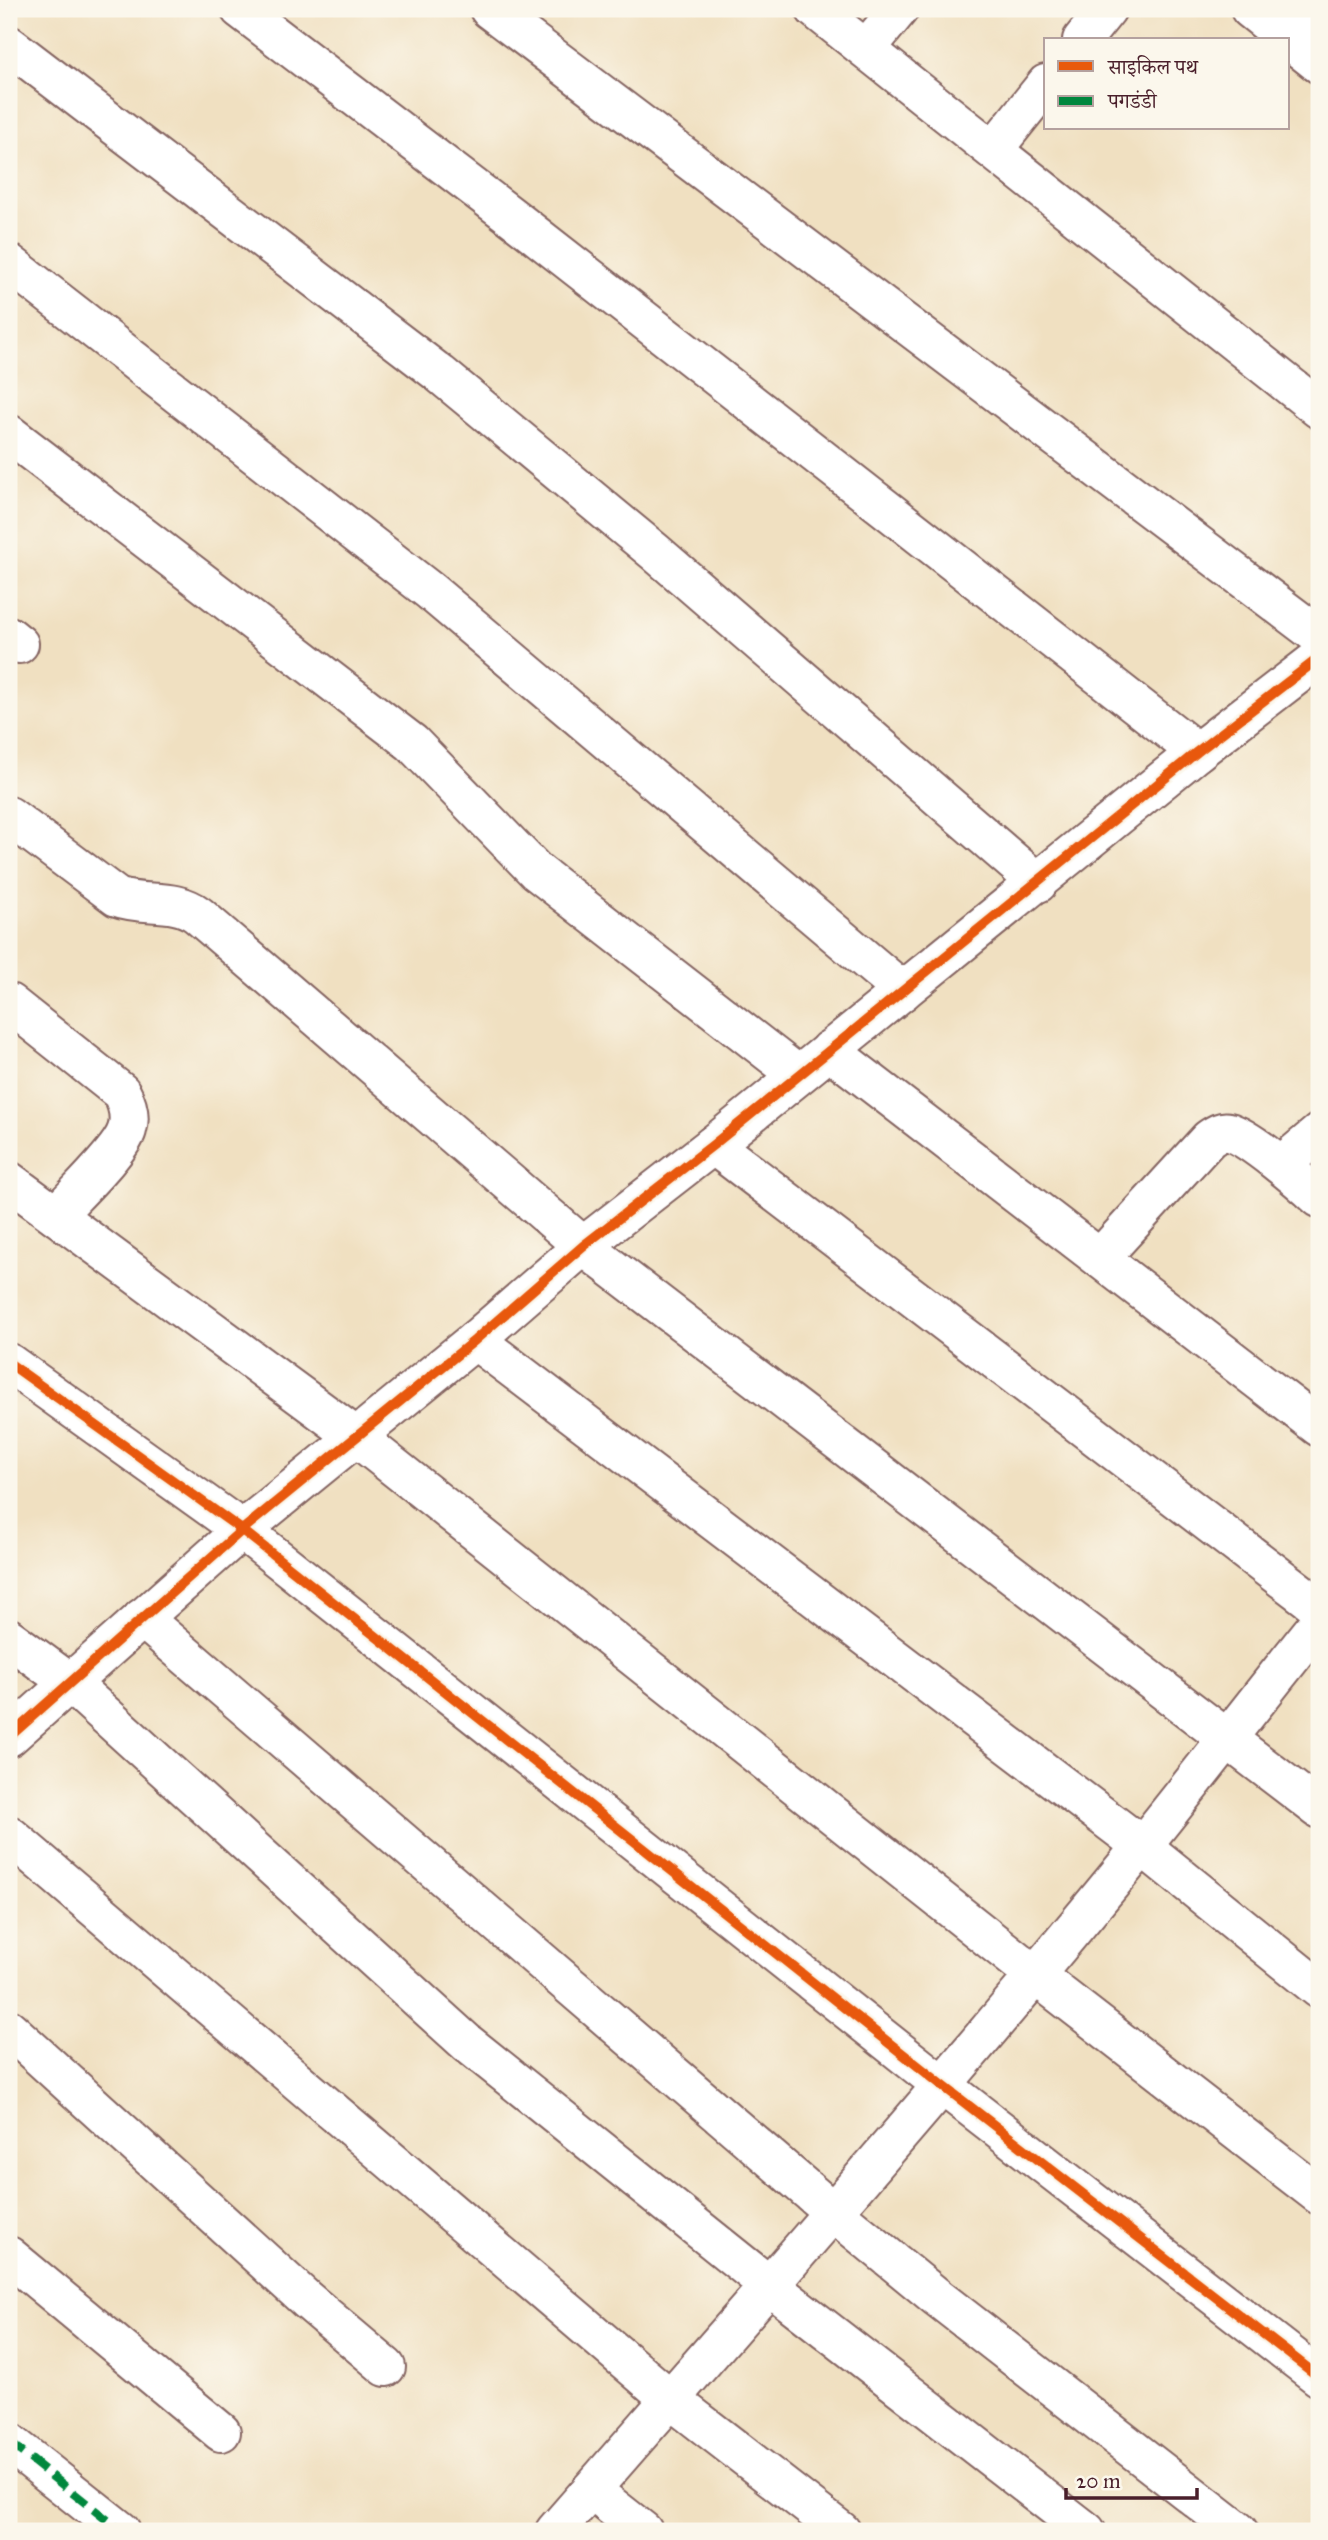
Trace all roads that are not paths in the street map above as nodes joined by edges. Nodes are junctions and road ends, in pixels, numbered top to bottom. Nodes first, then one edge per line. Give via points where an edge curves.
1 (240, 9) edge
2 (489, 9) edge
3 (815, 9) edge
4 (899, 9) edge
5 (1107, 9) edge
6 (1250, 9) edge
7 (1299, 24) edge
8 (1084, 38) edge
9 (9, 45) edge
10 (867, 48) junction
11 (1319, 64) edge
12 (1044, 86) edge
13 (994, 149) junction
14 (9, 264) edge
15 (1319, 409) edge
16 (9, 434) edge
17 (1319, 636) edge
18 (1319, 658) edge
19 (1197, 752) junction
20 (9, 816) edge
21 (1038, 883) junction
22 (903, 991) junction
23 (9, 1003) edge
24 (829, 1050) junction
25 (797, 1074) junction
26 (1319, 1133) edge
27 (713, 1145) junction
28 (1281, 1165) junction
29 (9, 1181) edge
30 (1319, 1198) edge
31 (56, 1215) junction
32 (583, 1246) junction
33 (1100, 1258) junction
34 (475, 1340) junction
35 (9, 1363) edge
36 (1319, 1427) edge
37 (355, 1436) junction
38 (242, 1530) junction
39 (1319, 1607) edge
40 (142, 1618) junction
41 (1319, 1623) edge
42 (9, 1638) edge
43 (70, 1683) junction
44 (9, 1737) edge
45 (1227, 1737) junction
46 (1319, 1809) edge
47 (9, 1835) edge
48 (1142, 1846) junction
49 (1035, 1975) junction
50 (1319, 1989) edge
51 (9, 2029) edge
52 (942, 2085) junction
53 (1319, 2195) edge
54 (832, 2211) junction
55 (9, 2256) edge
56 (771, 2287) junction
57 (386, 2367) dead end
58 (1319, 2377) edge
59 (669, 2398) junction
60 (221, 2432) dead end
61 (9, 2442) edge
62 (591, 2490) junction
63 (121, 2531) edge
64 (555, 2531) edge
65 (643, 2531) edge
66 (841, 2531) edge
67 (1086, 2531) edge
68 (1238, 2531) edge

1 - 19 street
2 - 17 street
3 - 10 street
4 - 10 street
5 - 8 street
6 - 7 street
7 - 11 street
9 - 21 street via 440,374
10 - 13 street
12 - 13 street
13 - 15 street
14 - 22 street via 430,591
16 - 25 street via 412,743 546,879
18 - 19 street
19 - 21 street
20 - 32 street via 117,897 190,909
21 - 22 street
22 - 24 street
23 - 31 street via 121,1092 127,1104 128,1129 120,1144
24 - 25 street
24 - 33 street
25 - 27 street
26 - 28 street
27 - 32 street
27 - 39 street
28 - 30 street
28 - 33 street via 1231,1132 1220,1132
29 - 31 street
31 - 37 street
32 - 34 street
32 - 45 street
33 - 36 street
34 - 37 street
34 - 48 street
35 - 38 street
37 - 38 street
37 - 49 street
38 - 40 street
38 - 52 street
40 - 43 street
40 - 54 street
41 - 45 street
42 - 43 street
43 - 44 street
43 - 56 street via 467,2043
45 - 46 street
45 - 48 street
47 - 59 street
48 - 49 street
48 - 50 street
49 - 52 street
49 - 53 street
51 - 57 street
52 - 54 street
52 - 58 street
54 - 56 street
54 - 68 street
55 - 60 street
56 - 59 street
56 - 67 street
59 - 62 street
59 - 66 street
61 - 63 street
62 - 64 street
62 - 65 street

